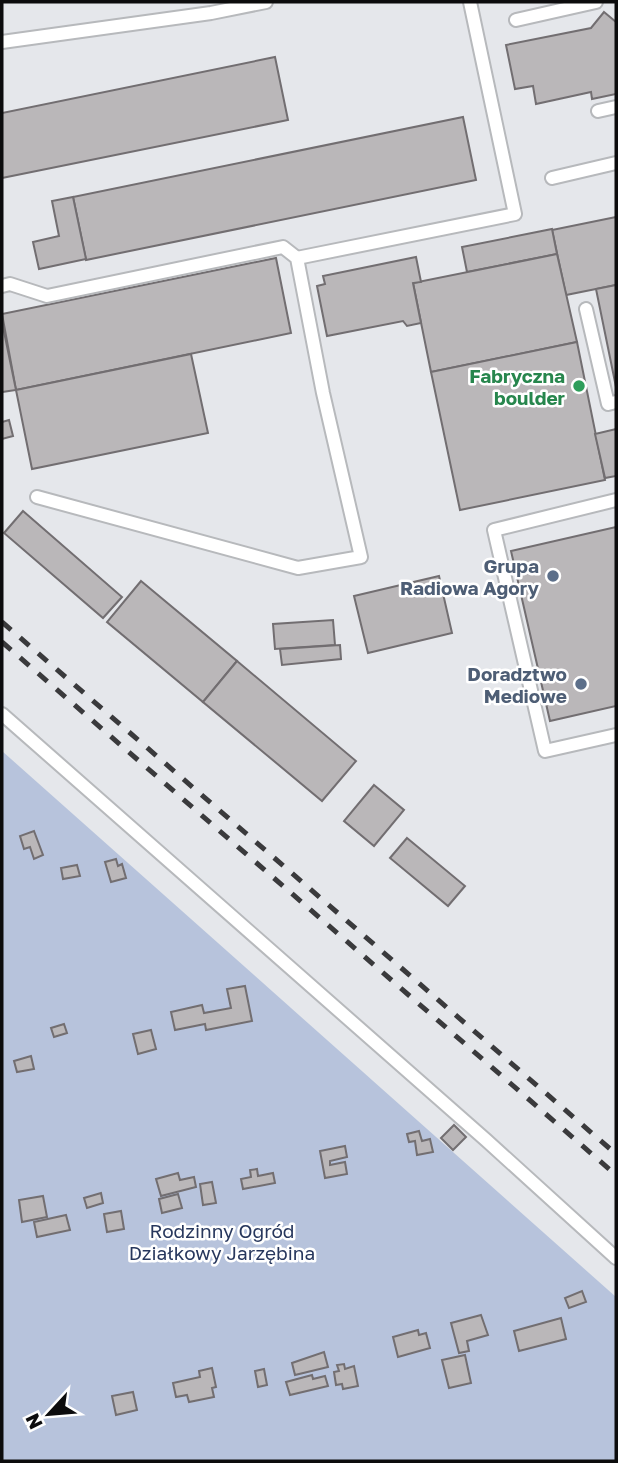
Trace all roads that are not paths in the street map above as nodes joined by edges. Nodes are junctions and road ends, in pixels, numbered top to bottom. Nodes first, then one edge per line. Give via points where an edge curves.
1 (266, 2) edge
2 (470, 2) edge
3 (596, 2) edge
4 (516, 20) dead end
5 (2, 42) edge
6 (616, 107) edge
7 (598, 111) dead end
8 (616, 163) edge
9 (552, 178) dead end
10 (297, 258) junction
11 (2, 286) edge
12 (586, 309) dead end
13 (616, 402) edge
14 (37, 497) dead end
15 (616, 500) edge
16 (2, 715) edge
17 (616, 735) edge
18 (616, 1258) edge

1 - 5 lane
2 - 10 lane via 515,214
3 - 4 lane
6 - 7 lane
8 - 9 lane
10 - 11 lane via 283,247 47,296 10,284
10 - 14 lane via 360,557 298,568
12 - 13 lane via 608,404
15 - 17 lane via 494,530 545,751
16 - 18 lane

